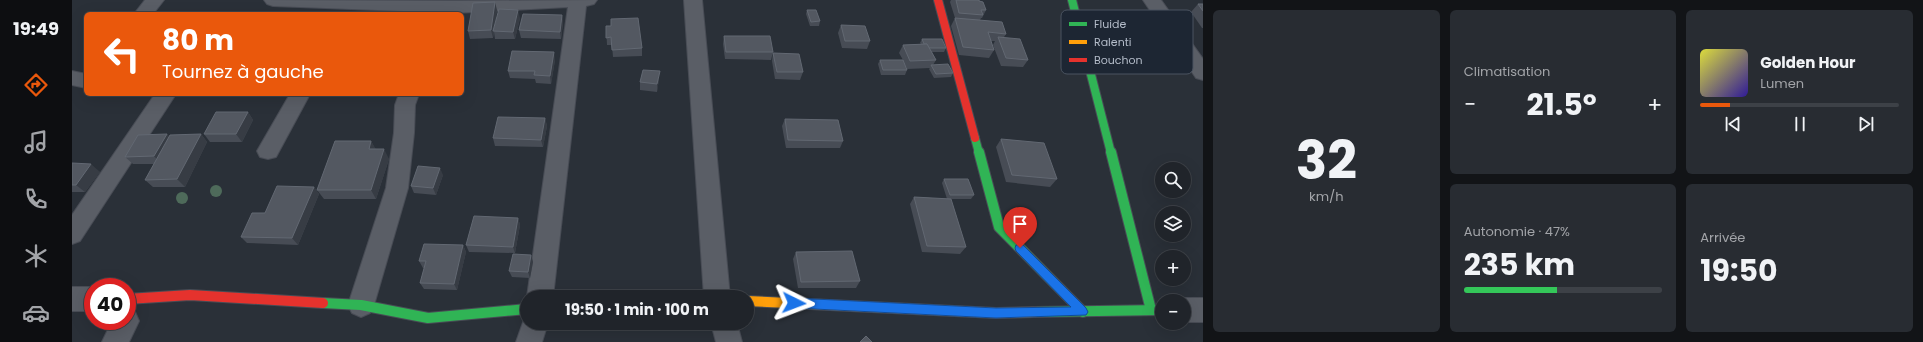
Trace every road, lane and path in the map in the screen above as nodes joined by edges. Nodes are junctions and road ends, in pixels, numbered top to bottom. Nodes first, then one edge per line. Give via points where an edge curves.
1 (155, 0) edge
2 (273, 0) edge
3 (583, 0) edge
4 (692, 0) edge
5 (938, 0) edge
6 (1072, 0) edge
7 (1152, 0) edge
8 (351, 6) edge
9 (456, 7) edge
10 (1075, 10) edge
11 (1159, 10) edge
12 (144, 12) edge
13 (1193, 59) edge
14 (1203, 73) edge
15 (1091, 74) edge
16 (72, 78) edge
17 (84, 81) edge
18 (165, 96) edge
19 (299, 96) edge
20 (408, 96) edge
21 (268, 151) dead end
22 (72, 234) edge
23 (541, 290) edge
24 (716, 290) edge
25 (72, 299) edge
26 (84, 299) edge
27 (754, 301) edge
28 (360, 305) junction
29 (136, 308) edge
30 (520, 310) edge
31 (1151, 310) junction
32 (1155, 310) edge
33 (1191, 310) edge
34 (1203, 310) edge
35 (1083, 312) junction
36 (121, 330) edge
37 (533, 330) edge
38 (726, 330) edge
39 (115, 342) edge
40 (529, 342) edge
41 (729, 342) edge

1 - 12 street
2 - 8 street
3 - 9 street
3 - 23 street
4 - 24 street
5 - 35 street via 999,227
6 - 10 street
7 - 11 street
8 - 9 street
13 - 14 street
15 - 31 street
16 - 17 street
18 - 22 street
19 - 21 street
20 - 28 street via 405,105 397,188
25 - 26 street
27 - 35 street via 996,313
28 - 29 street via 190,295
28 - 30 street via 428,318
31 - 32 street
31 - 35 street
33 - 34 street
36 - 39 street
37 - 40 street
38 - 41 street

